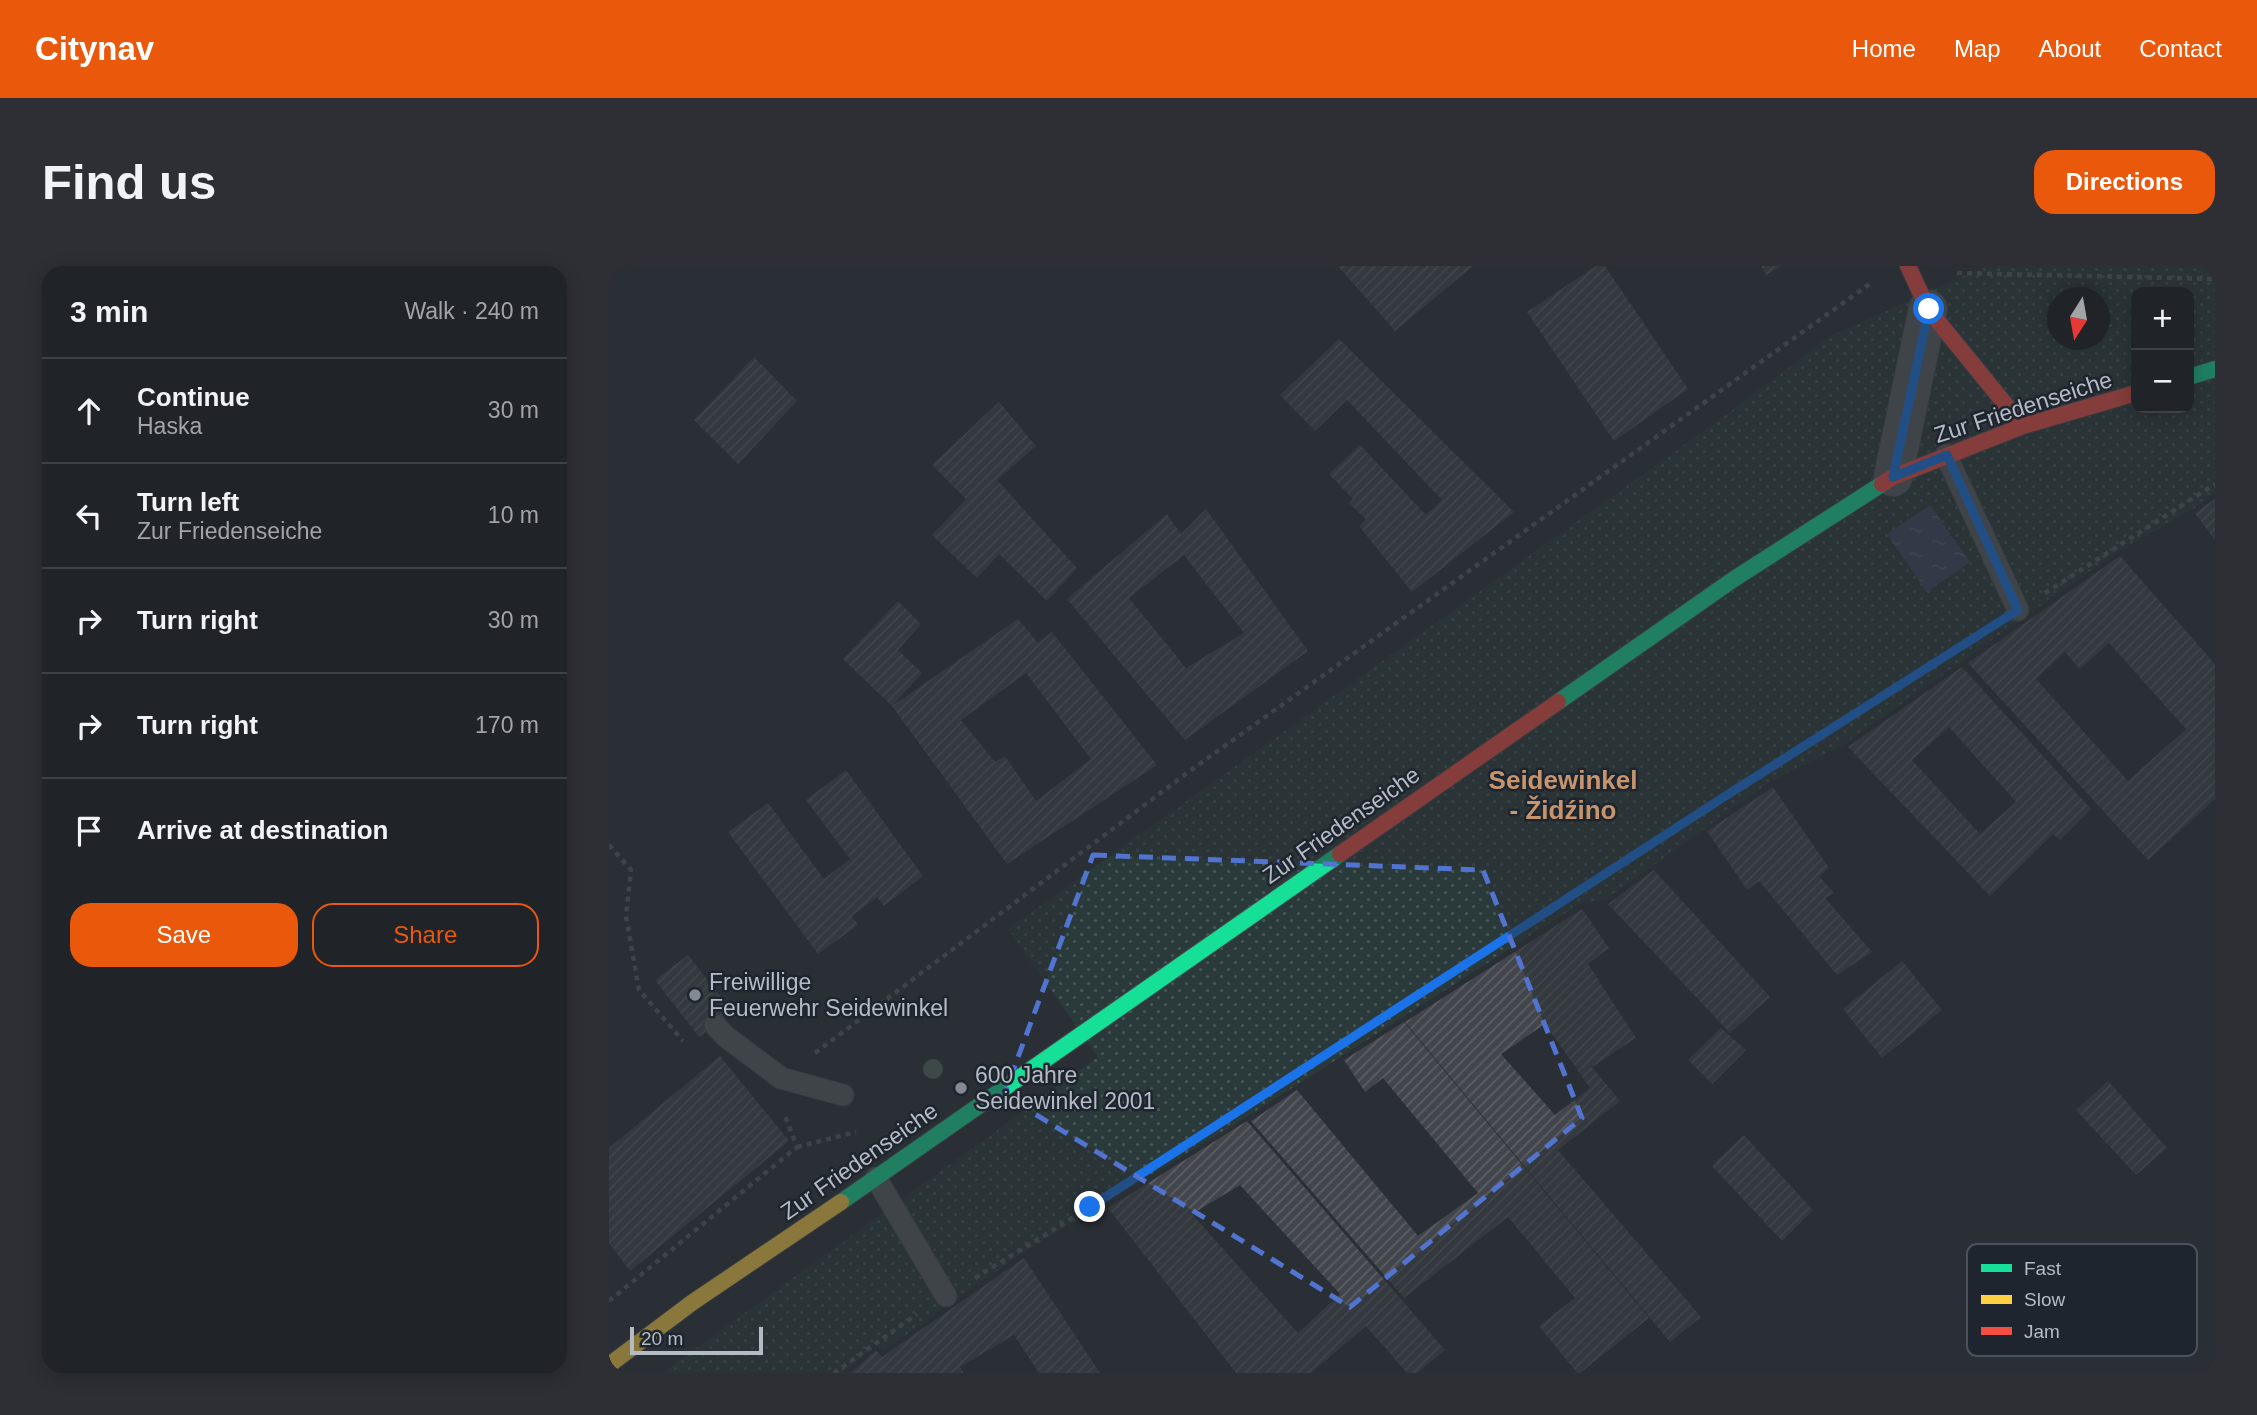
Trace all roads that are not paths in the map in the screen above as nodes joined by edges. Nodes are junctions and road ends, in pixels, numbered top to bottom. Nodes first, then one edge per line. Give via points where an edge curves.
1 (1910, 269) edge
2 (1929, 309) junction
3 (2215, 369) edge
4 (2194, 375) edge
5 (2131, 394) edge
6 (2023, 426) junction
7 (1947, 455) junction
8 (1893, 477) junction
9 (2018, 610) road end
10 (715, 1025) dead end
11 (843, 1096) dead end
12 (876, 1178) junction
13 (946, 1296) road end
14 (609, 1366) edge

1 - 2 street
2 - 6 street
2 - 8 street
3 - 4 street
5 - 6 street, Zur Friedenseiche
6 - 7 street, Zur Friedenseiche
7 - 8 street, Zur Friedenseiche
7 - 9 lane
8 - 12 street, Zur Friedenseiche via 1722,587
10 - 11 lane via 781,1078
12 - 13 lane
12 - 14 street, Zur Friedenseiche via 693,1302

